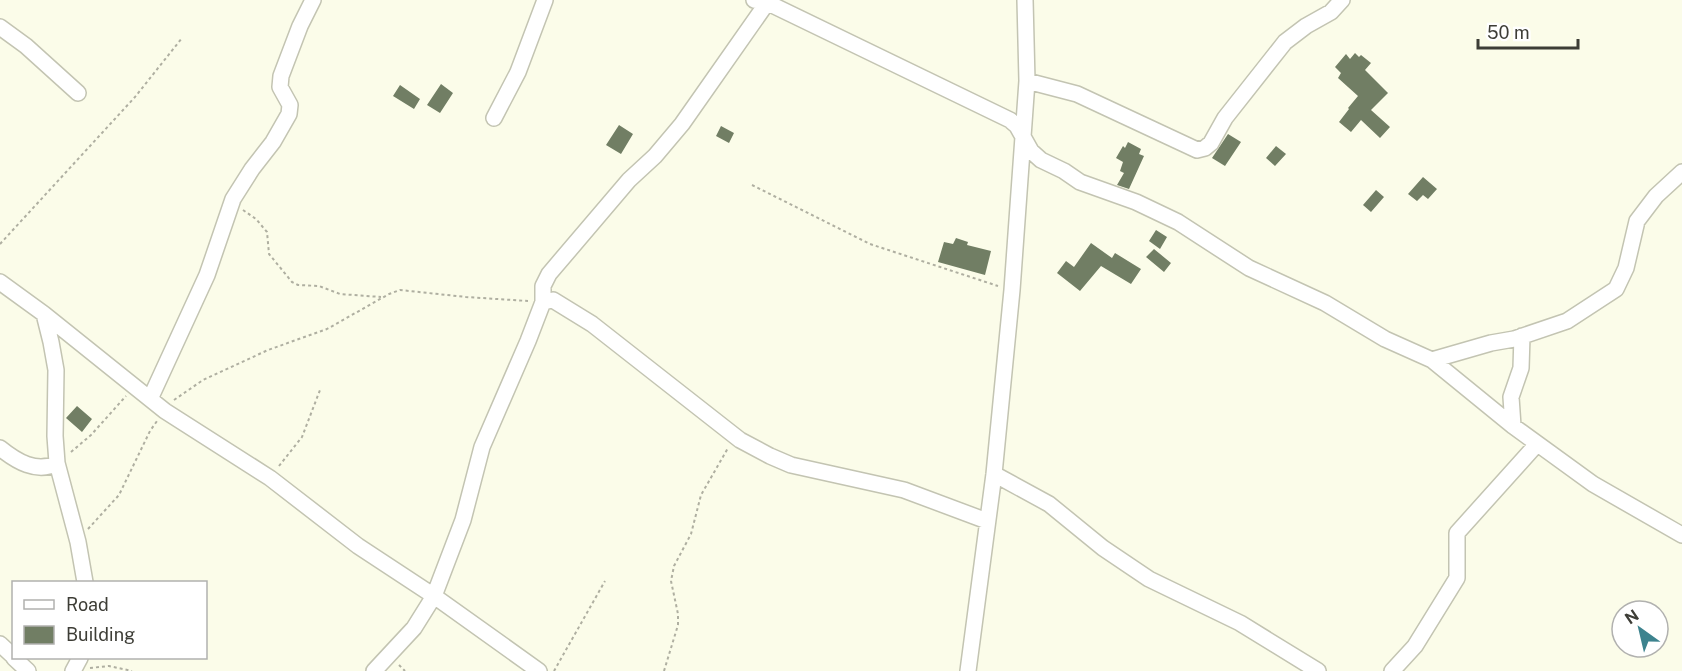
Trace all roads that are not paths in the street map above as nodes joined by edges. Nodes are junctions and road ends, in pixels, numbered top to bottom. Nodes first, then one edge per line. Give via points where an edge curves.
1 (313, 0) edge
2 (545, 0) edge
3 (1025, 0) edge
4 (1342, 0) edge
5 (763, 1) edge
6 (0, 27) edge
7 (1027, 81) junction
8 (78, 93) dead end
9 (494, 118) dead end
10 (1023, 137) junction
11 (1682, 172) edge
12 (0, 282) edge
13 (543, 302) junction
14 (44, 314) junction
15 (1522, 336) junction
16 (1432, 360) junction
17 (150, 399) junction
18 (1513, 426) junction
19 (1537, 444) junction
20 (0, 448) edge
21 (57, 463) junction
22 (994, 474) junction
23 (1682, 520) edge
24 (987, 521) junction
25 (1659, 521) junction
26 (1682, 535) edge
27 (85, 581) edge
28 (434, 596) junction
29 (0, 644) edge
30 (12, 655) edge
31 (16, 659) edge
32 (28, 671) edge
33 (374, 671) edge
34 (539, 671) edge
35 (968, 671) edge
36 (1318, 671) edge
37 (1392, 671) edge

1 - 17 street via 281,76 280,87 290,105 289,114 233,199 207,274
2 - 9 street via 518,72
3 - 7 street
4 - 7 street via 1331,12 1285,42 1205,148 1189,147 1077,94
5 - 10 street via 984,106 1010,120
5 - 13 street via 682,124 549,274 543,286
6 - 8 street
7 - 10 street
10 - 16 street via 1041,160 1080,182 1178,222 1249,268
10 - 22 street
11 - 15 street via 1637,221 1626,268 1616,289 1567,321
12 - 14 street
13 - 24 street via 553,300 592,324 740,440 770,456 791,465 903,490
13 - 28 street via 482,447 463,520
14 - 17 street
14 - 21 street via 56,370
15 - 16 street
15 - 18 street via 1521,368 1511,397
16 - 18 street
17 - 28 street via 270,478 358,546
18 - 19 street
19 - 25 street via 1593,484
19 - 37 street via 1457,533 1457,578 1415,646
20 - 21 street via 31,466 48,468
21 - 27 street
22 - 24 street
22 - 36 street via 1049,504 1149,579 1240,623
23 - 25 street
24 - 35 street
25 - 26 street
28 - 33 street via 414,628
28 - 34 street
29 - 30 street
31 - 32 street

